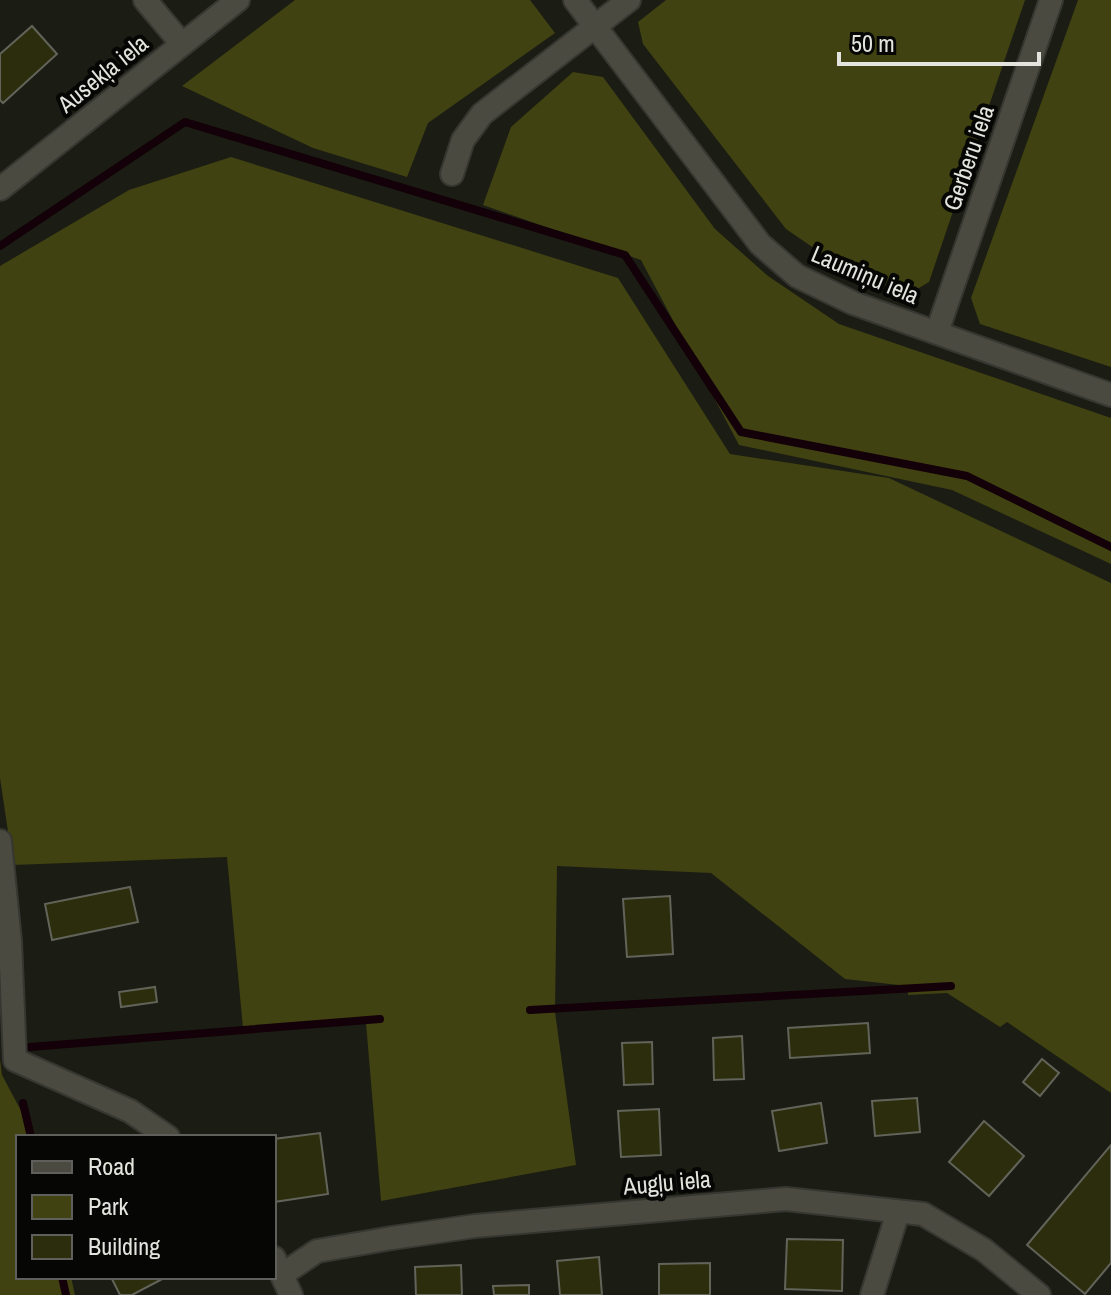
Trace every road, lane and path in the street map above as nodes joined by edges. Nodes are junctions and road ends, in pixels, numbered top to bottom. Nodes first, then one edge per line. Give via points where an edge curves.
1 (145, 0) edge
2 (238, 0) edge
3 (575, 0) edge
4 (629, 0) edge
5 (1051, 0) edge
6 (595, 26) junction
7 (182, 44) junction
8 (452, 174) dead end
9 (0, 189) edge
10 (937, 332) junction
11 (1111, 395) edge
12 (0, 841) edge
13 (165, 1135) edge
14 (898, 1212) junction
15 (283, 1276) edge
16 (872, 1295) edge
17 (1039, 1295) edge

1 - 7 street
2 - 7 street, Ausekļa iela
3 - 6 street, Laumiņu iela
4 - 6 street
5 - 10 street, Gerberu iela
6 - 8 street via 482,114 463,140
6 - 10 street, Laumiņu iela via 760,244 797,276 853,303
7 - 9 street, Ausekļa iela
10 - 11 street, Laumiņu iela
12 - 13 street via 15,1060 130,1111
14 - 15 street, Augļu iela via 786,1199 475,1226 317,1251
14 - 16 street
14 - 17 street, Augļu iela via 923,1214 984,1250

